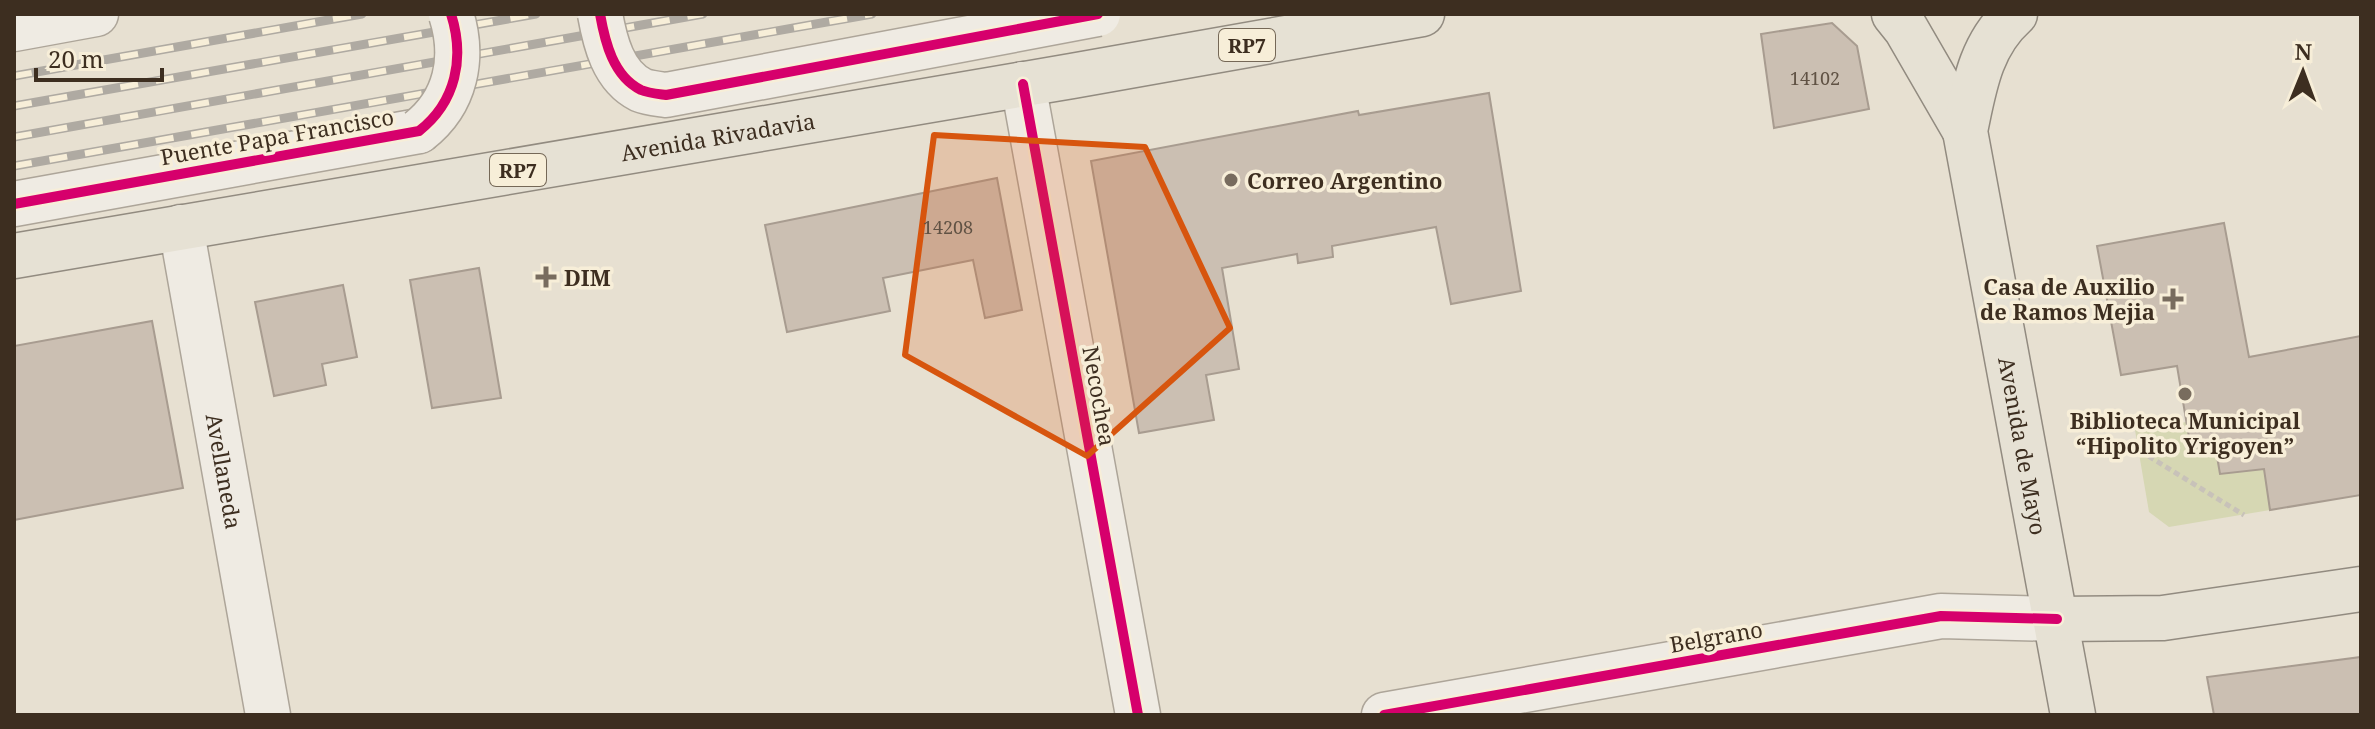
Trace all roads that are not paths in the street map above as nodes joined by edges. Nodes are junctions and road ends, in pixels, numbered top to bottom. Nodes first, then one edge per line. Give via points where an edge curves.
1 (96, 14) edge
2 (451, 14) edge
3 (600, 14) edge
4 (1098, 14) edge
5 (1422, 14) edge
6 (1894, 14) edge
7 (2015, 14) edge
8 (14, 29) edge
9 (1023, 84) junction
10 (1965, 131) junction
11 (14, 204) edge
12 (181, 227) junction
13 (14, 256) edge
14 (2361, 589) edge
15 (2057, 619) junction
16 (268, 715) edge
17 (1138, 715) edge
18 (1384, 715) edge
19 (2073, 715) edge

1 - 8 street
2 - 11 street, Puente Papa Francisco, bridge via 459,41 457,73 436,117 419,131
3 - 4 street, bridge via 605,44 620,72 642,90 666,95
5 - 9 main road, Avenida Rivadavia / RP7
6 - 10 main road, Avenida de Mayo
7 - 10 main road, Avenida de Mayo via 1978,68
9 - 12 main road, Avenida Rivadavia / RP7
9 - 17 street, Necochea
10 - 15 main road, Avenida de Mayo
12 - 13 main road, Avenida Rivadavia / RP7
12 - 16 street, Avellaneda
14 - 15 main road, Belgrano via 2163,618
15 - 18 street, Belgrano via 1941,616
15 - 19 main road, Avenida de Mayo

